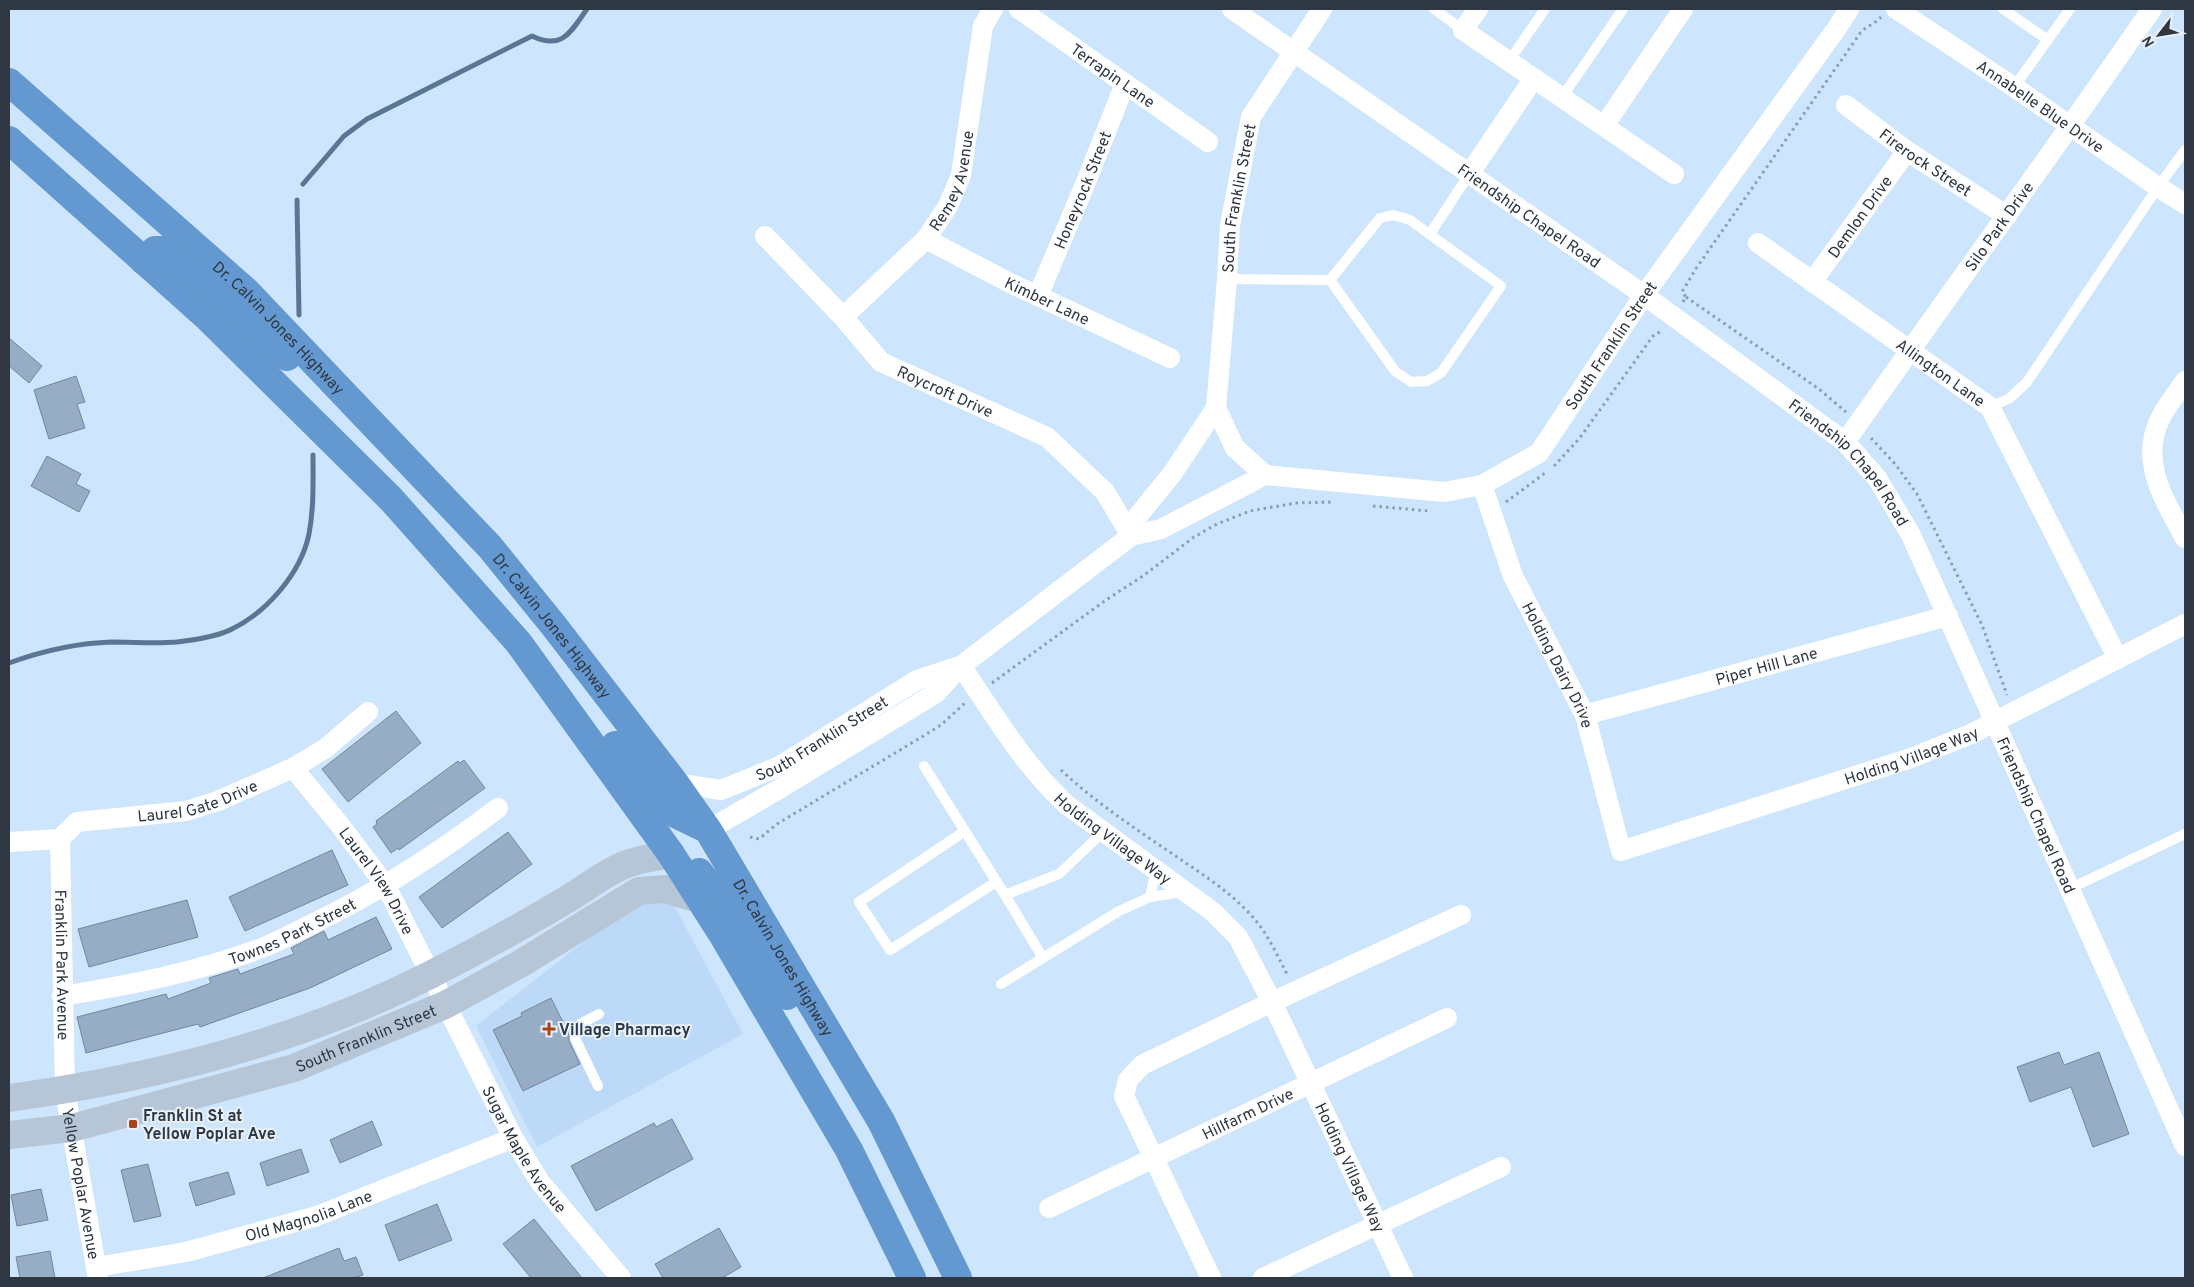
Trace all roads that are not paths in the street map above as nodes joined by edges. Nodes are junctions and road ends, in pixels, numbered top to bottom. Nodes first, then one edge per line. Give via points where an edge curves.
1 (993, 9) edge
2 (1018, 9) edge
3 (1232, 9) edge
4 (1322, 9) edge
5 (1434, 9) edge
6 (1478, 9) edge
7 (1545, 9) edge
8 (1622, 9) edge
9 (1683, 9) edge
10 (1849, 9) edge
11 (2003, 9) edge
12 (2070, 9) edge
13 (2152, 9) edge
14 (1889, 12) edge
15 (1463, 30) junction
16 (2048, 40) junction
17 (1294, 51) junction
18 (1509, 61) junction
19 (1534, 78) junction
20 (9, 82) edge
21 (1125, 84) junction
22 (2014, 87) junction
23 (1562, 97) junction
24 (1846, 105) dead end
25 (1604, 126) junction
26 (2070, 126) junction
27 (9, 140) edge
28 (1208, 142) dead end
29 (2185, 150) edge
30 (1907, 151) junction
31 (1470, 173) junction
32 (1674, 174) dead end
33 (2158, 187) junction
34 (2185, 204) edge
35 (2006, 216) junction
36 (1430, 234) junction
37 (765, 236) dead end
38 (926, 239) junction
39 (1758, 243) dead end
40 (144, 261) junction
41 (1227, 279) junction
42 (1330, 280) junction
43 (1812, 282) junction
44 (1644, 295) junction
45 (1038, 296) junction
46 (843, 317) junction
47 (1910, 351) junction
48 (1170, 358) dead end
49 (2185, 381) edge
50 (352, 401) junction
51 (1216, 408) junction
52 (1990, 408) junction
53 (1845, 442) junction
54 (1265, 475) junction
55 (1482, 485) junction
56 (1131, 536) junction
57 (2185, 538) edge
58 (1948, 616) junction
59 (2185, 624) edge
60 (2118, 659) junction
61 (536, 666) junction
62 (962, 666) junction
63 (368, 712) dead end
64 (1585, 715) junction
65 (1995, 722) junction
66 (924, 766) dead end
67 (293, 768) junction
68 (676, 783) junction
69 (498, 808) dead end
70 (708, 830) junction
71 (965, 832) junction
72 (1103, 832) junction
73 (2185, 834) edge
74 (60, 839) junction
75 (9, 842) edge
76 (1621, 851) joint
77 (671, 854) junction
78 (1156, 870) junction
79 (996, 882) junction
80 (386, 886) junction
81 (2069, 890) junction
82 (1185, 891) junction
83 (1004, 895) junction
84 (1150, 897) junction
85 (699, 899) junction
86 (1461, 915) dead end
87 (1044, 958) junction
88 (431, 974) junction
89 (1001, 984) dead end
90 (62, 996) junction
91 (1272, 1002) junction
92 (811, 1003) junction
93 (446, 1005) junction
94 (599, 1014) dead end
95 (1446, 1018) dead end
96 (1312, 1083) junction
97 (598, 1086) dead end
98 (65, 1090) junction
99 (9, 1098) edge
100 (72, 1128) junction
101 (9, 1135) edge
102 (513, 1138) junction
103 (2185, 1146) edge
104 (849, 1150) junction
105 (1152, 1158) junction
106 (1501, 1166) dead end
107 (1049, 1208) dead end
108 (1378, 1226) junction
109 (97, 1272) edge
110 (622, 1278) edge
111 (912, 1278) edge
112 (927, 1278) edge
113 (958, 1278) edge
114 (1210, 1278) edge
115 (1263, 1278) edge
116 (1404, 1278) edge

1 - 38 street, Remey Avenue via 983,26 961,175 948,206
2 - 21 street, Terrapin Lane
3 - 17 street, Friendship Chapel Road
4 - 17 street, South Franklin Street
5 - 15 lane
6 - 15 street
7 - 18 lane
8 - 23 lane
9 - 25 street
10 - 44 street, South Franklin Street
11 - 16 lane
12 - 16 lane
13 - 26 street, Silo Park Drive
14 - 22 street, Annabelle Blue Drive
15 - 18 street
16 - 22 lane
17 - 31 street, Friendship Chapel Road
17 - 41 street, South Franklin Street via 1251,117 1230,225
18 - 19 street
19 - 23 street
19 - 31 street
20 - 50 highway, Dr. Calvin Jones Highway via 246,291
21 - 28 street, Terrapin Lane
21 - 45 street, Honeyrock Street
22 - 26 street, Annabelle Blue Drive
23 - 25 street
24 - 30 street, Firerock Street
25 - 32 street
26 - 33 street, Annabelle Blue Drive
26 - 35 street, Silo Park Drive
27 - 40 highway
29 - 33 lane
30 - 35 street, Firerock Street
30 - 43 street, Demlon Drive
31 - 36 lane
31 - 44 street, Friendship Chapel Road
33 - 34 street, Annabelle Blue Drive
33 - 52 lane via 2027,382 2010,398
35 - 47 street, Silo Park Drive
36 - 42 lane via 1410,220 1393,215 1380,218
36 - 42 lane via 1501,286 1441,373 1427,381 1411,382 1395,371
37 - 46 street, Roycroft Drive
38 - 45 street, Kimber Lane
38 - 46 street, Remey Avenue
39 - 43 street, Allington Lane
40 - 50 highway via 155,250 163,250 313,379
40 - 61 highway via 208,317 391,499
41 - 42 lane
41 - 51 street, South Franklin Street
43 - 47 street, Allington Lane
44 - 53 street, Friendship Chapel Road
44 - 55 street, South Franklin Street via 1539,453
45 - 48 street, Kimber Lane
46 - 56 street, Roycroft Drive via 880,362 1047,437 1105,492
47 - 52 street, Allington Lane
47 - 53 street, Silo Park Drive
49 - 57 street via 2160,419 2152,446 2152,470
50 - 68 highway, Dr. Calvin Jones Highway via 490,547
51 - 54 street via 1235,448
51 - 56 street, South Franklin Street via 1172,474 1137,517
52 - 60 street, Allington Lane
53 - 58 street, Friendship Chapel Road via 1877,478 1912,535
54 - 55 street, South Franklin Street via 1444,492
54 - 56 street, South Franklin Street via 1161,529
55 - 64 street, Holding Dairy Drive via 1513,576
56 - 62 street, South Franklin Street
58 - 64 street, Piper Hill Lane
58 - 65 street, Friendship Chapel Road
59 - 60 street, Holding Village Way
60 - 65 street, Holding Village Way
61 - 70 highway via 579,698 652,792 677,815
61 - 77 highway
62 - 68 street, South Franklin Street via 917,680 780,766 721,790
62 - 70 street, South Franklin Street via 936,693
62 - 72 street, Holding Village Way via 1046,787
63 - 67 street, Laurel Gate Drive via 326,748
64 - 76 street, Holding Dairy Drive
65 - 76 street, Holding Village Way via 1912,758
65 - 81 street, Friendship Chapel Road
66 - 71 lane
67 - 74 street, Laurel Gate Drive via 218,801 186,811 77,822
67 - 80 street, Laurel View Drive
68 - 70 highway, Dr. Calvin Jones Highway
69 - 80 street, Townes Park Street via 448,846
70 - 92 highway, Dr. Calvin Jones Highway
71 - 79 lane
71 - 79 lane via 860,902 890,950
72 - 78 street, Holding Village Way
72 - 83 lane via 1059,874
73 - 81 lane
74 - 75 street
74 - 90 street, Franklin Park Avenue
77 - 85 highway
77 - 88 street, South Franklin Street via 626,864
77 - 92 highway via 696,869 728,906 788,999
78 - 82 street, Holding Village Way
78 - 84 lane
79 - 83 lane
80 - 88 street, Laurel View Drive
80 - 90 street, Townes Park Street via 265,947 196,970
81 - 103 street, Friendship Chapel Road
82 - 84 lane
82 - 91 street, Holding Village Way via 1238,937
83 - 87 lane
84 - 87 lane via 1119,911
85 - 93 street, South Franklin Street via 665,889 639,891
85 - 104 highway
86 - 91 street
87 - 89 lane
88 - 93 street, Laurel View Drive
88 - 98 street, South Franklin Street via 282,1037 188,1064
90 - 98 street, Franklin Park Avenue
91 - 96 street, Holding Village Way
91 - 105 street via 1142,1065 1128,1080 1124,1096
92 - 113 highway, Dr. Calvin Jones Highway via 881,1121
93 - 100 street, South Franklin Street via 294,1068
93 - 102 street, Sugar Maple Avenue
94 - 97 lane via 580,1024 575,1038
95 - 96 street, Hillfarm Drive
96 - 105 street, Hillfarm Drive
96 - 108 street, Holding Village Way
98 - 99 street, South Franklin Street
98 - 100 street, Yellow Poplar Avenue
100 - 101 street, South Franklin Street
100 - 109 street, Yellow Poplar Avenue
102 - 109 street, Old Magnolia Lane via 317,1216 186,1252
102 - 110 street, Sugar Maple Avenue via 540,1182
104 - 111 highway
104 - 112 highway via 876,1176
105 - 107 street, Hillfarm Drive
105 - 114 street
106 - 108 street
108 - 115 street
108 - 116 street, Holding Village Way

